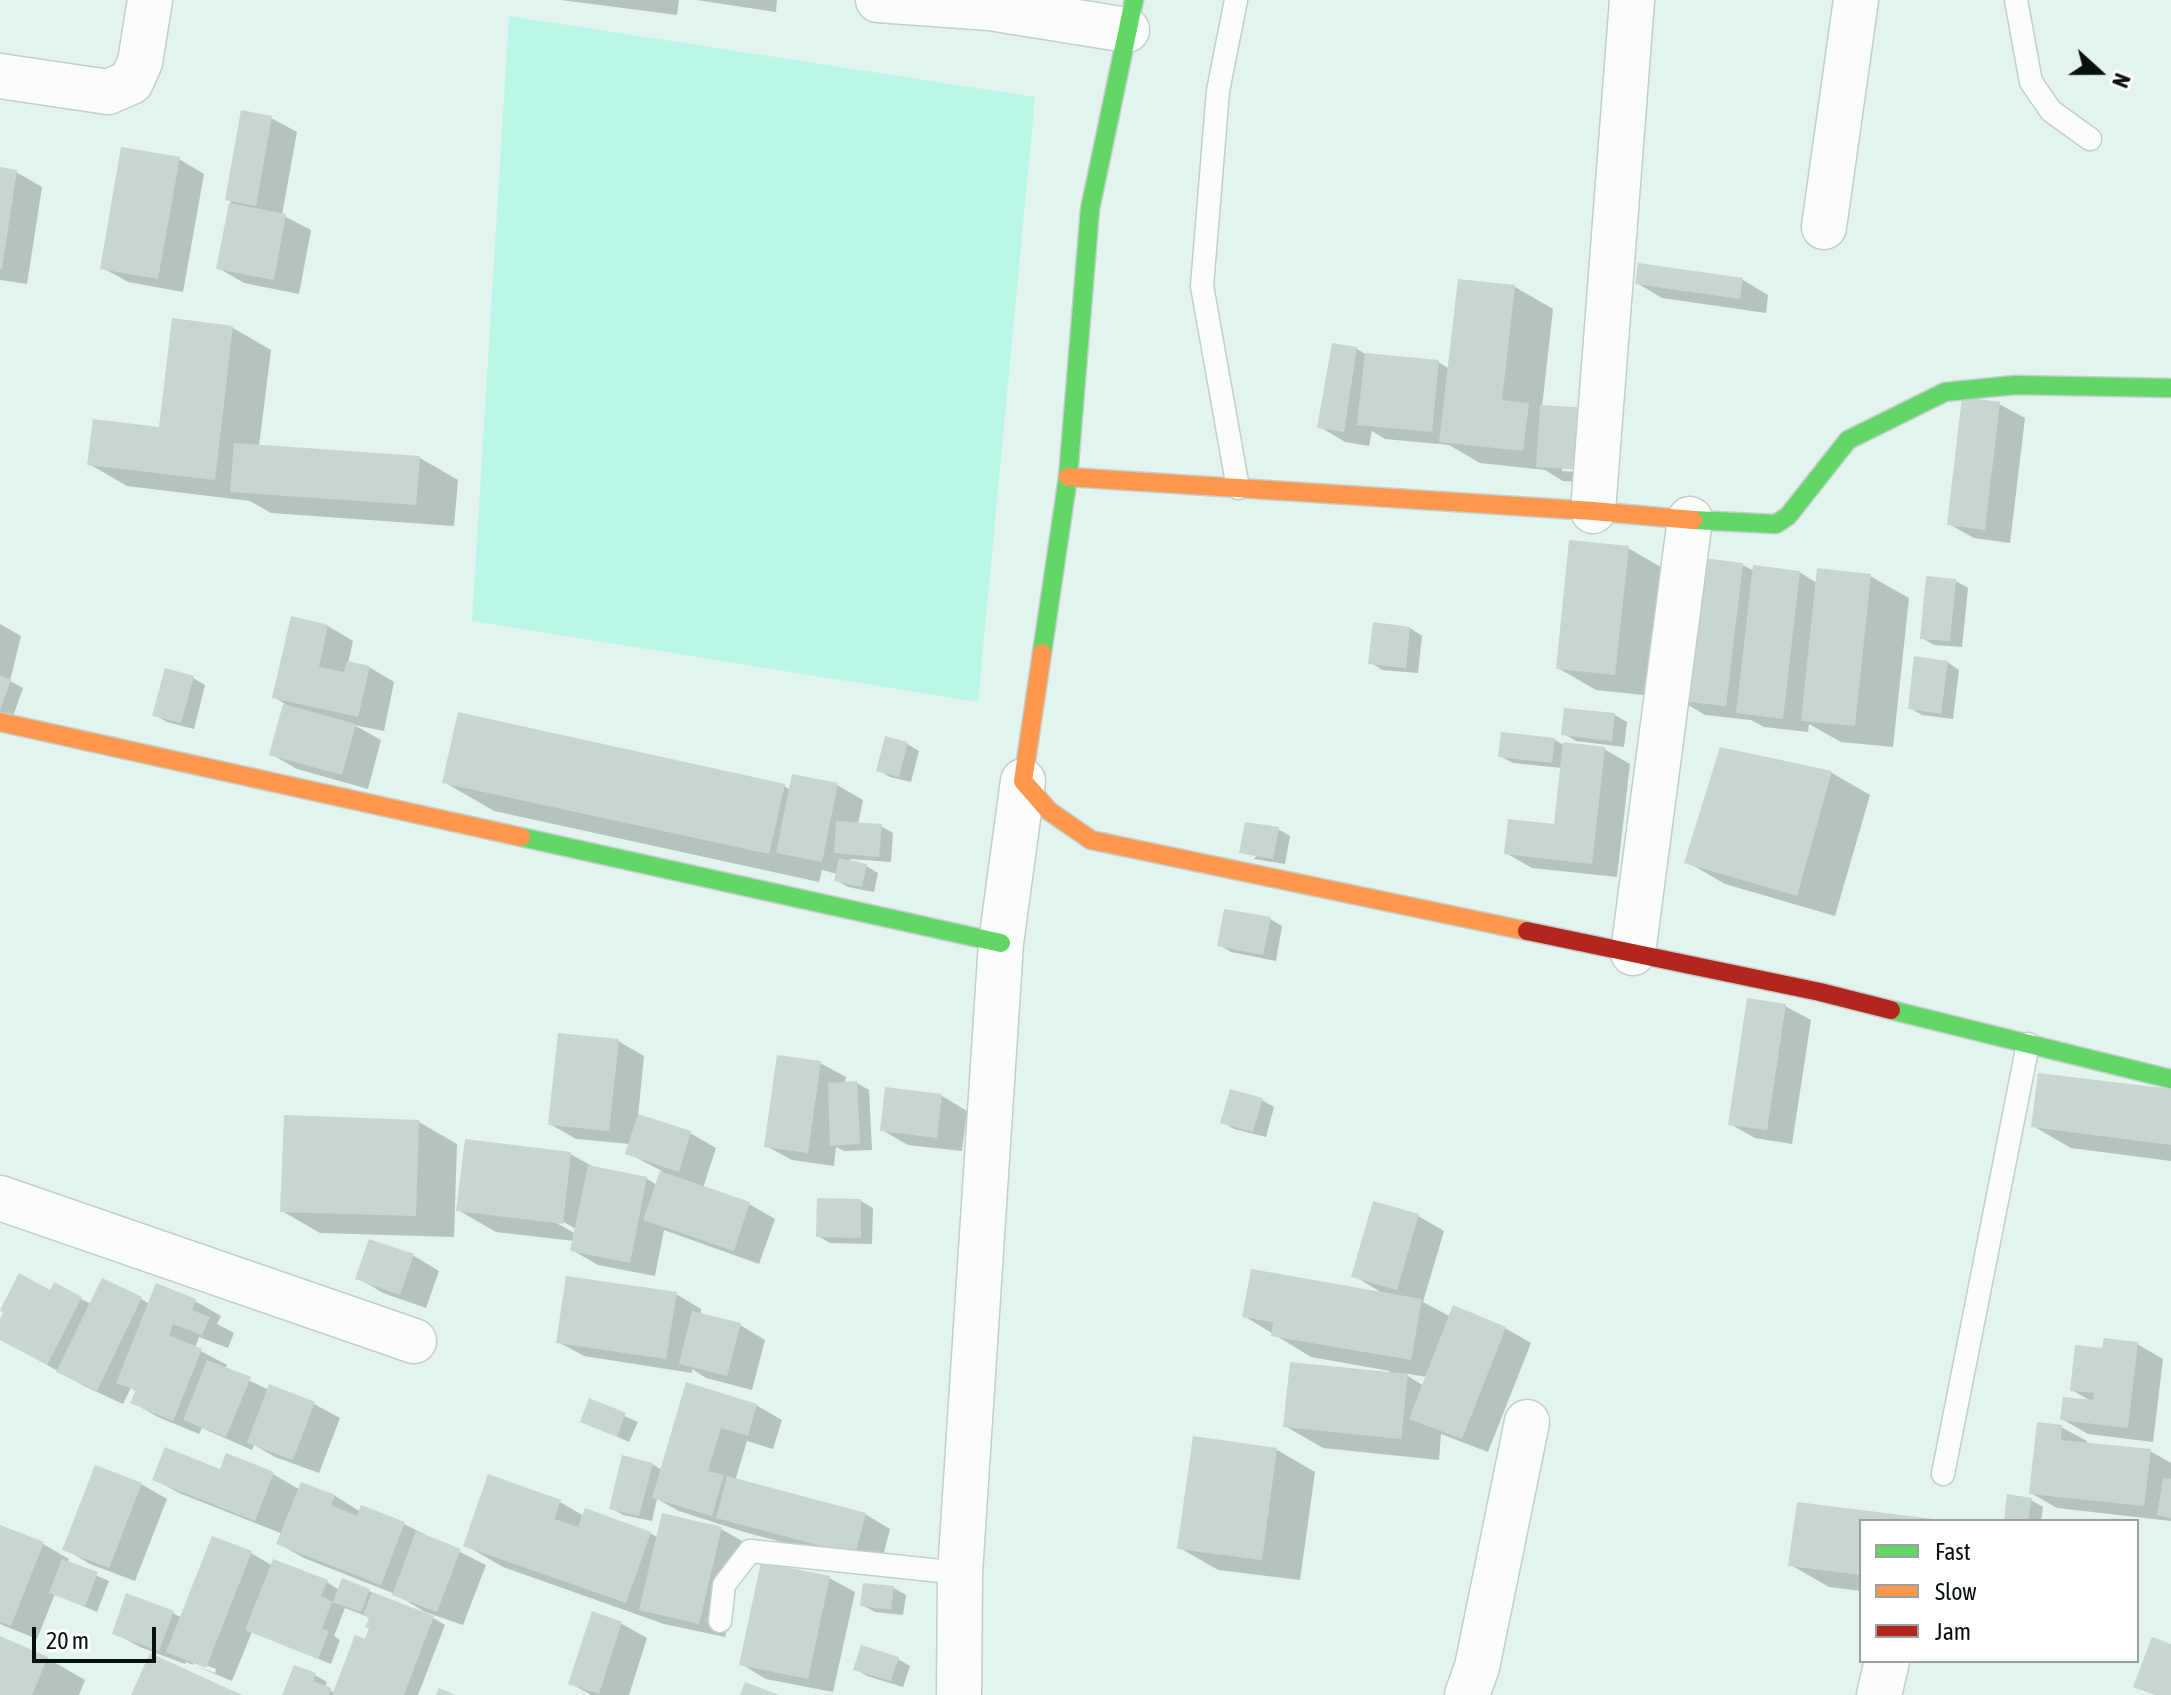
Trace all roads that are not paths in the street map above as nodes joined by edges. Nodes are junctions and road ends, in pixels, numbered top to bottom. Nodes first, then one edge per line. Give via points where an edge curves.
1 (150, 0) edge
2 (878, 0) edge
3 (1236, 0) edge
4 (1632, 0) edge
5 (1856, 0) edge
6 (2016, 0) edge
7 (1130, 15) edge
8 (0, 76) edge
9 (2090, 139) dead end
10 (1824, 227) dead end
11 (2171, 388) edge
12 (1068, 477) junction
13 (1238, 488) junction
14 (1593, 511) junction
15 (1690, 519) junction
16 (0, 722) edge
17 (1023, 781) junction
18 (1001, 943) junction
19 (1633, 953) junction
20 (2028, 1044) junction
21 (2171, 1079) edge
22 (0, 1198) edge
23 (414, 1341) dead end
24 (1527, 1422) dead end
25 (1943, 1474) dead end
26 (960, 1573) junction
27 (720, 1621) dead end
28 (1887, 1663) edge
29 (959, 1695) edge
30 (1467, 1695) edge
31 (1879, 1695) edge

1 - 8 street via 140,62 131,82 108,92
2 - 7 street
3 - 13 lane via 1218,91 1202,286
4 - 14 street
5 - 10 street
6 - 9 lane via 2031,82 2051,111
7 - 12 street via 1090,209
11 - 15 street via 2015,385 1945,392 1848,440 1776,524
12 - 13 street
12 - 17 street
13 - 14 street
14 - 15 street
15 - 19 street
16 - 18 street
17 - 18 street
17 - 19 street via 1049,811 1091,840
18 - 26 street
19 - 20 street
20 - 21 street
20 - 25 lane
22 - 23 street
24 - 30 street
26 - 27 lane via 750,1551 724,1585
26 - 29 street
28 - 31 street

